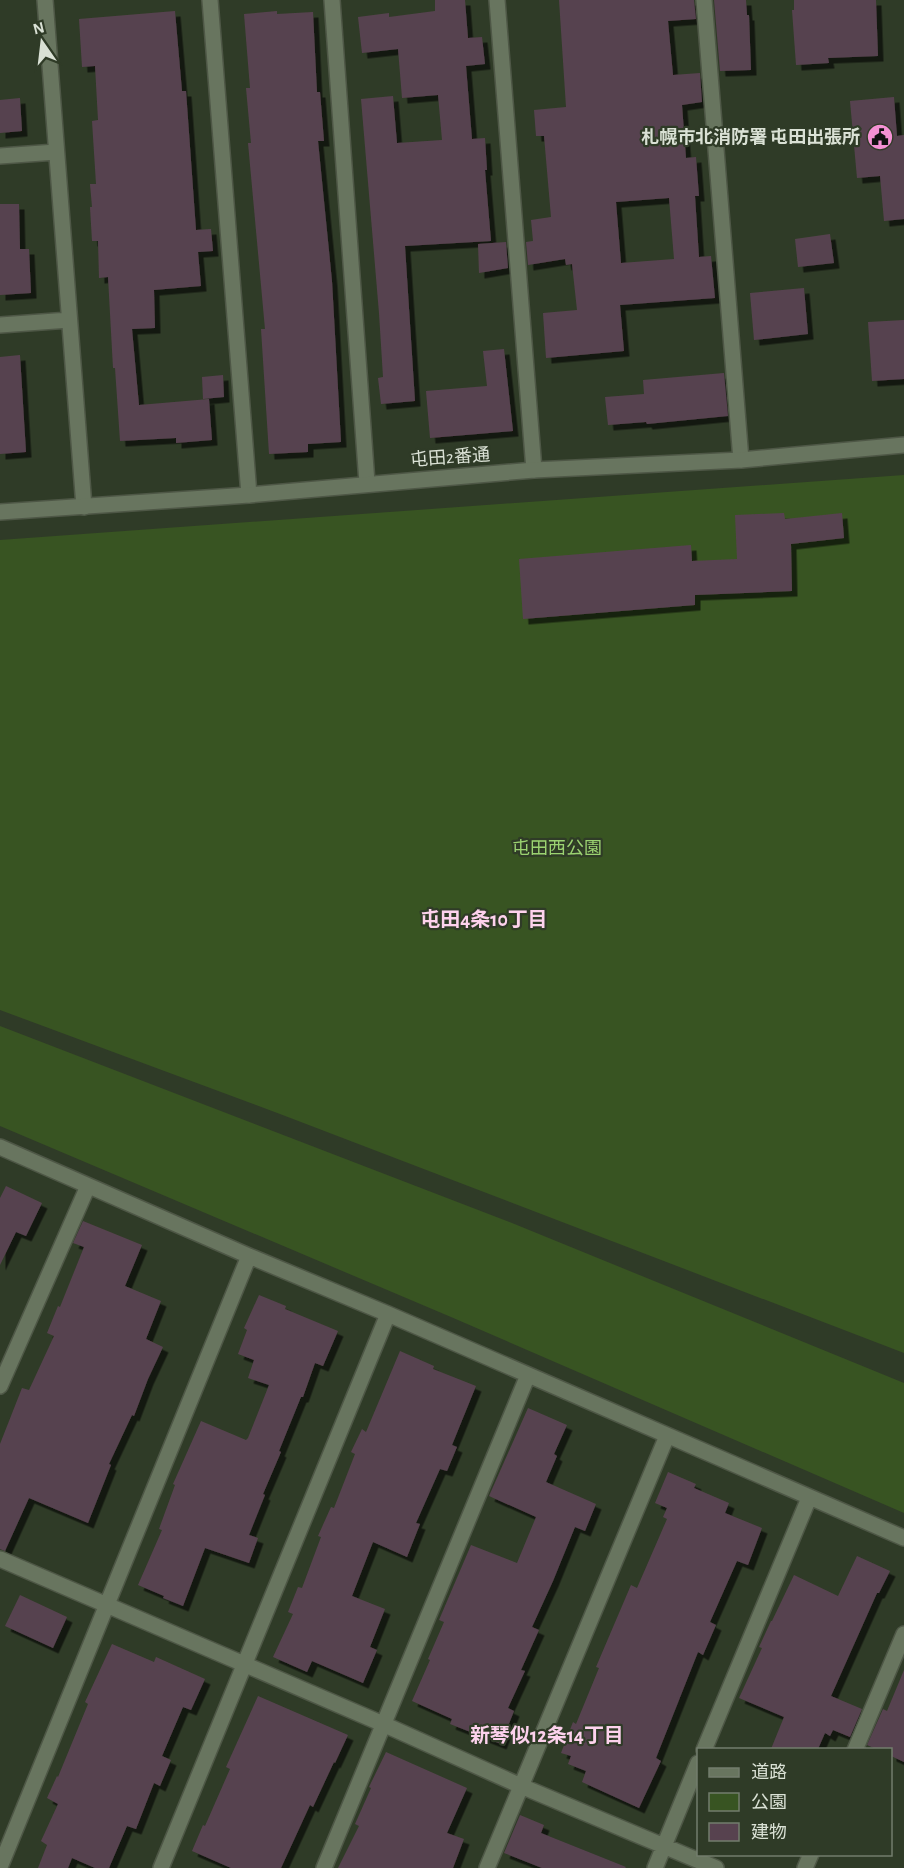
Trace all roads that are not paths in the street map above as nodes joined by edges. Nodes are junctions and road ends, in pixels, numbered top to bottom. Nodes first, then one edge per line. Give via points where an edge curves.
1 (45, 0) edge
2 (210, 0) edge
3 (332, 0) edge
4 (497, 0) edge
5 (704, 0) edge
6 (56, 152) junction
7 (0, 156) edge
8 (69, 320) junction
9 (0, 325) edge
10 (904, 445) edge
11 (741, 460) junction
12 (534, 470) junction
13 (367, 483) junction
14 (249, 495) junction
15 (84, 507) junction
16 (0, 512) edge
17 (0, 1147) edge
18 (88, 1186) junction
19 (249, 1256) junction
20 (388, 1314) junction
21 (528, 1375) junction
22 (0, 1386) edge
23 (667, 1436) junction
24 (809, 1498) junction
25 (904, 1538) edge
26 (0, 1558) edge
27 (107, 1604) junction
28 (904, 1634) edge
29 (245, 1664) junction
30 (383, 1724) junction
31 (704, 1748) edge
32 (855, 1748) edge
33 (697, 1768) edge
34 (521, 1786) junction
35 (664, 1845) junction
36 (0, 1867) edge
37 (161, 1868) edge
38 (324, 1868) edge
39 (487, 1868) edge
40 (655, 1868) edge
41 (716, 1868) edge

1 - 6 street
2 - 14 street
3 - 13 street
4 - 12 street
5 - 11 street
6 - 7 street
6 - 8 street
8 - 9 street
8 - 15 street
10 - 11 street, 屯田2番通
11 - 12 street, 屯田2番通
12 - 13 street, 屯田2番通
13 - 14 street, 屯田2番通
14 - 15 street, 屯田2番通
15 - 16 street, 屯田2番通
17 - 18 street
18 - 19 street
18 - 22 street
19 - 20 street
19 - 27 street
20 - 21 street
20 - 29 street
21 - 23 street
21 - 30 street
23 - 24 street
23 - 34 street
24 - 25 street
24 - 31 street
26 - 27 street
27 - 29 street
27 - 36 street
28 - 32 street
29 - 30 street
29 - 37 street
30 - 34 street
30 - 38 street
33 - 35 street
34 - 35 street
34 - 39 street
35 - 40 street
35 - 41 street

